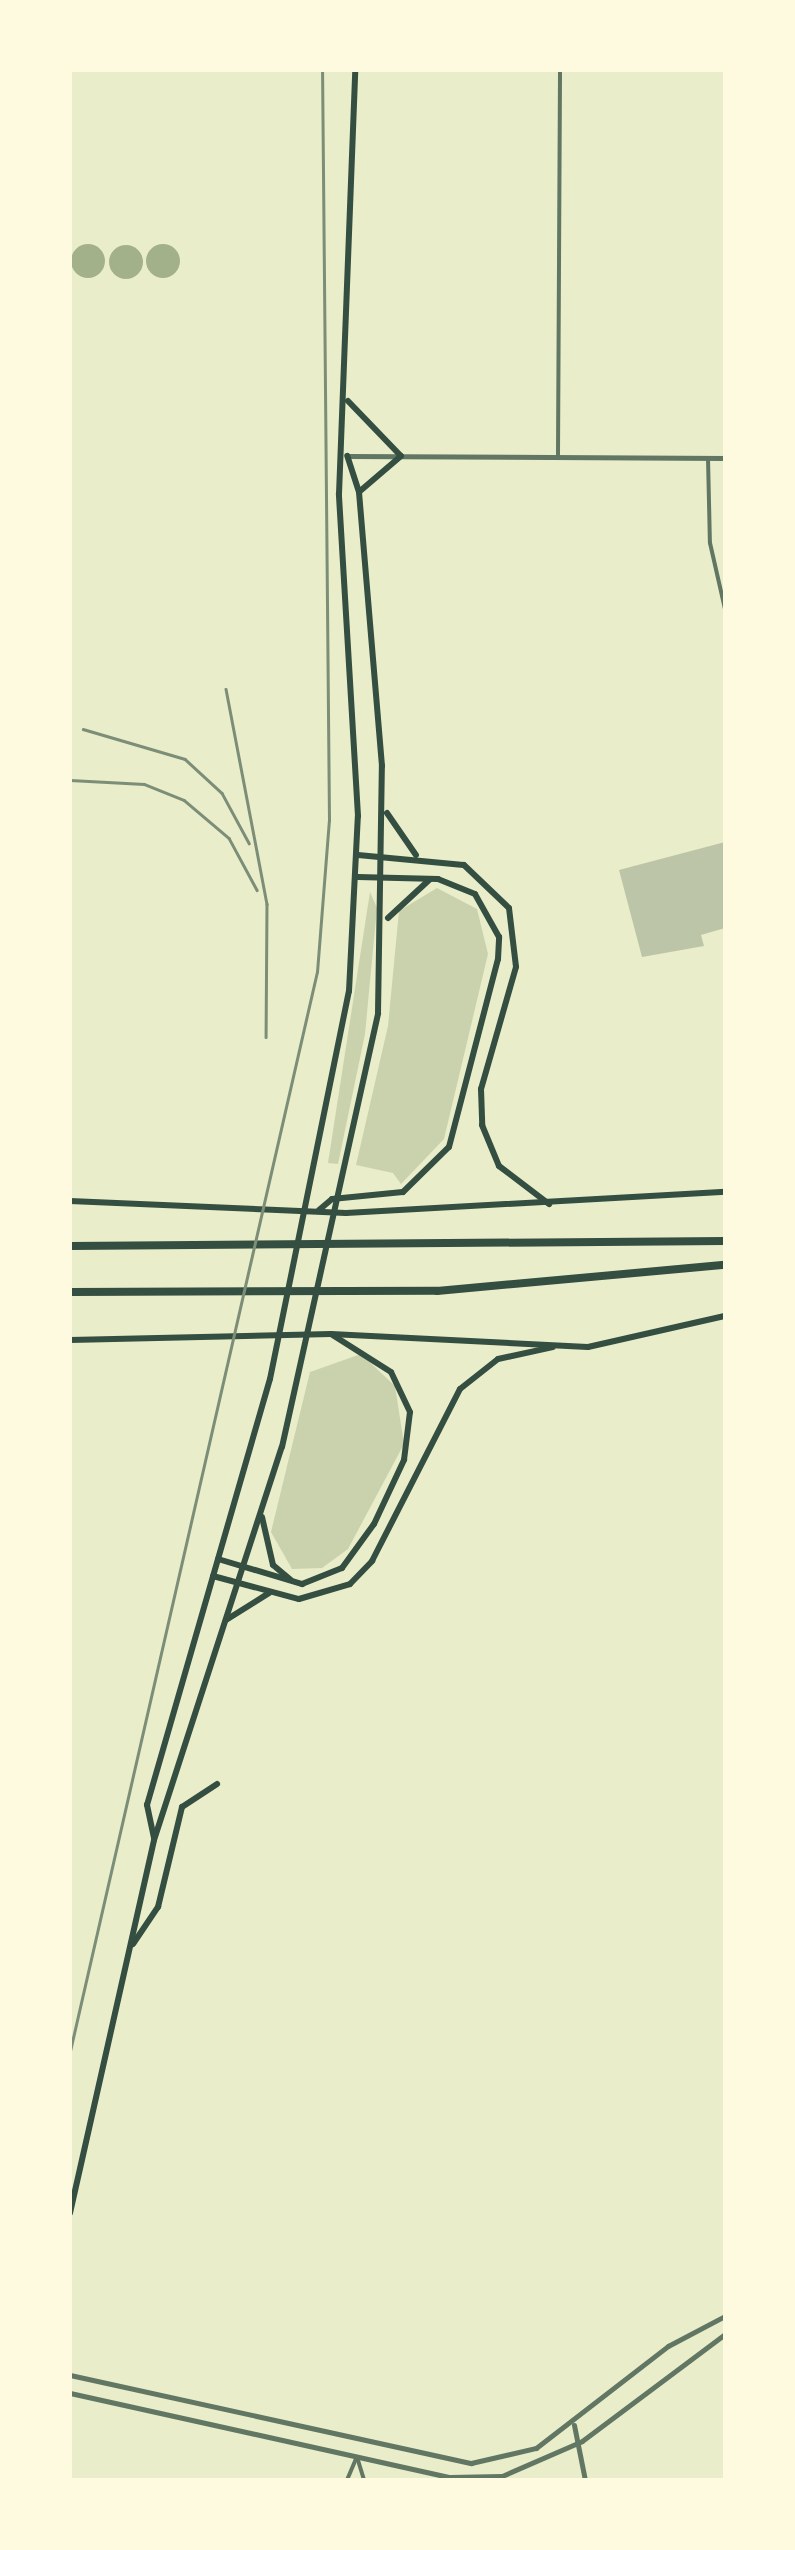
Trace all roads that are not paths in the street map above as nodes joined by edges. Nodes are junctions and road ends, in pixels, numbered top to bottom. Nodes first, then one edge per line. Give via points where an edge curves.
1 (354, 70) edge
2 (560, 70) edge
3 (347, 400) junction
4 (347, 456) junction
5 (401, 456) junction
6 (558, 458) junction
7 (708, 458) junction
8 (725, 458) edge
9 (358, 492) junction
10 (725, 609) edge
11 (384, 808) junction
12 (358, 855) junction
13 (387, 856) junction
14 (422, 858) junction
15 (358, 876) junction
16 (386, 876) junction
17 (432, 879) junction
18 (385, 924) junction
19 (725, 1192) edge
20 (70, 1201) edge
21 (548, 1204) junction
22 (319, 1210) junction
23 (725, 1240) edge
24 (70, 1246) edge
25 (725, 1265) edge
26 (70, 1292) edge
27 (725, 1316) edge
28 (331, 1334) junction
29 (70, 1340) edge
30 (553, 1347) junction
31 (262, 1514) junction
32 (218, 1559) junction
33 (245, 1568) junction
34 (213, 1576) junction
35 (296, 1583) junction
36 (238, 1584) junction
37 (270, 1593) junction
38 (225, 1621) junction
39 (217, 1784) dead end
40 (154, 1840) junction
41 (130, 1950) junction
42 (70, 2213) edge
43 (725, 2316) edge
44 (725, 2334) edge
45 (70, 2376) edge
46 (70, 2393) edge
47 (573, 2425) junction
48 (582, 2440) junction
49 (357, 2457) junction
50 (347, 2480) edge
51 (364, 2480) edge
52 (585, 2480) edge

1 - 3 main road
2 - 6 street
3 - 4 main road
3 - 5 main road
4 - 5 street
4 - 9 main road
4 - 12 main road via 339,494
5 - 6 street
5 - 9 main road
6 - 7 street
7 - 8 street
7 - 10 street via 710,543
9 - 11 main road
11 - 13 main road
11 - 14 main road
12 - 13 main road
12 - 15 main road
13 - 14 main road
13 - 16 main road
14 - 21 main road via 464,865 491,883 514,920 516,967 481,1089 482,1125 499,1166
15 - 16 main road
15 - 32 main road via 350,991 318,1164 270,1379
16 - 17 main road
16 - 18 main road
17 - 18 main road
17 - 22 main road via 476,894 499,937 450,1147 416,1186 332,1199
18 - 31 main road via 348,1163
19 - 21 main road
20 - 22 main road
21 - 22 main road
23 - 24 highway
25 - 26 highway via 436,1291
27 - 30 main road via 612,1345
28 - 29 main road
28 - 30 main road
28 - 35 main road via 370,1353 402,1385 410,1434 350,1561
30 - 37 main road via 498,1359 460,1389 361,1576 316,1598
31 - 33 main road
31 - 35 main road via 272,1565
32 - 33 main road
32 - 34 main road
33 - 35 main road
33 - 36 main road
34 - 36 main road
34 - 40 main road via 147,1805
36 - 37 main road
36 - 38 main road
37 - 38 main road
38 - 40 main road
39 - 41 main road via 182,1807 158,1907
40 - 41 main road
41 - 42 main road
43 - 47 street via 668,2346
44 - 48 street
45 - 47 street via 450,2461 516,2455
46 - 49 street
47 - 48 street
48 - 49 street via 502,2476 450,2477
48 - 52 street
49 - 50 street
49 - 51 street

